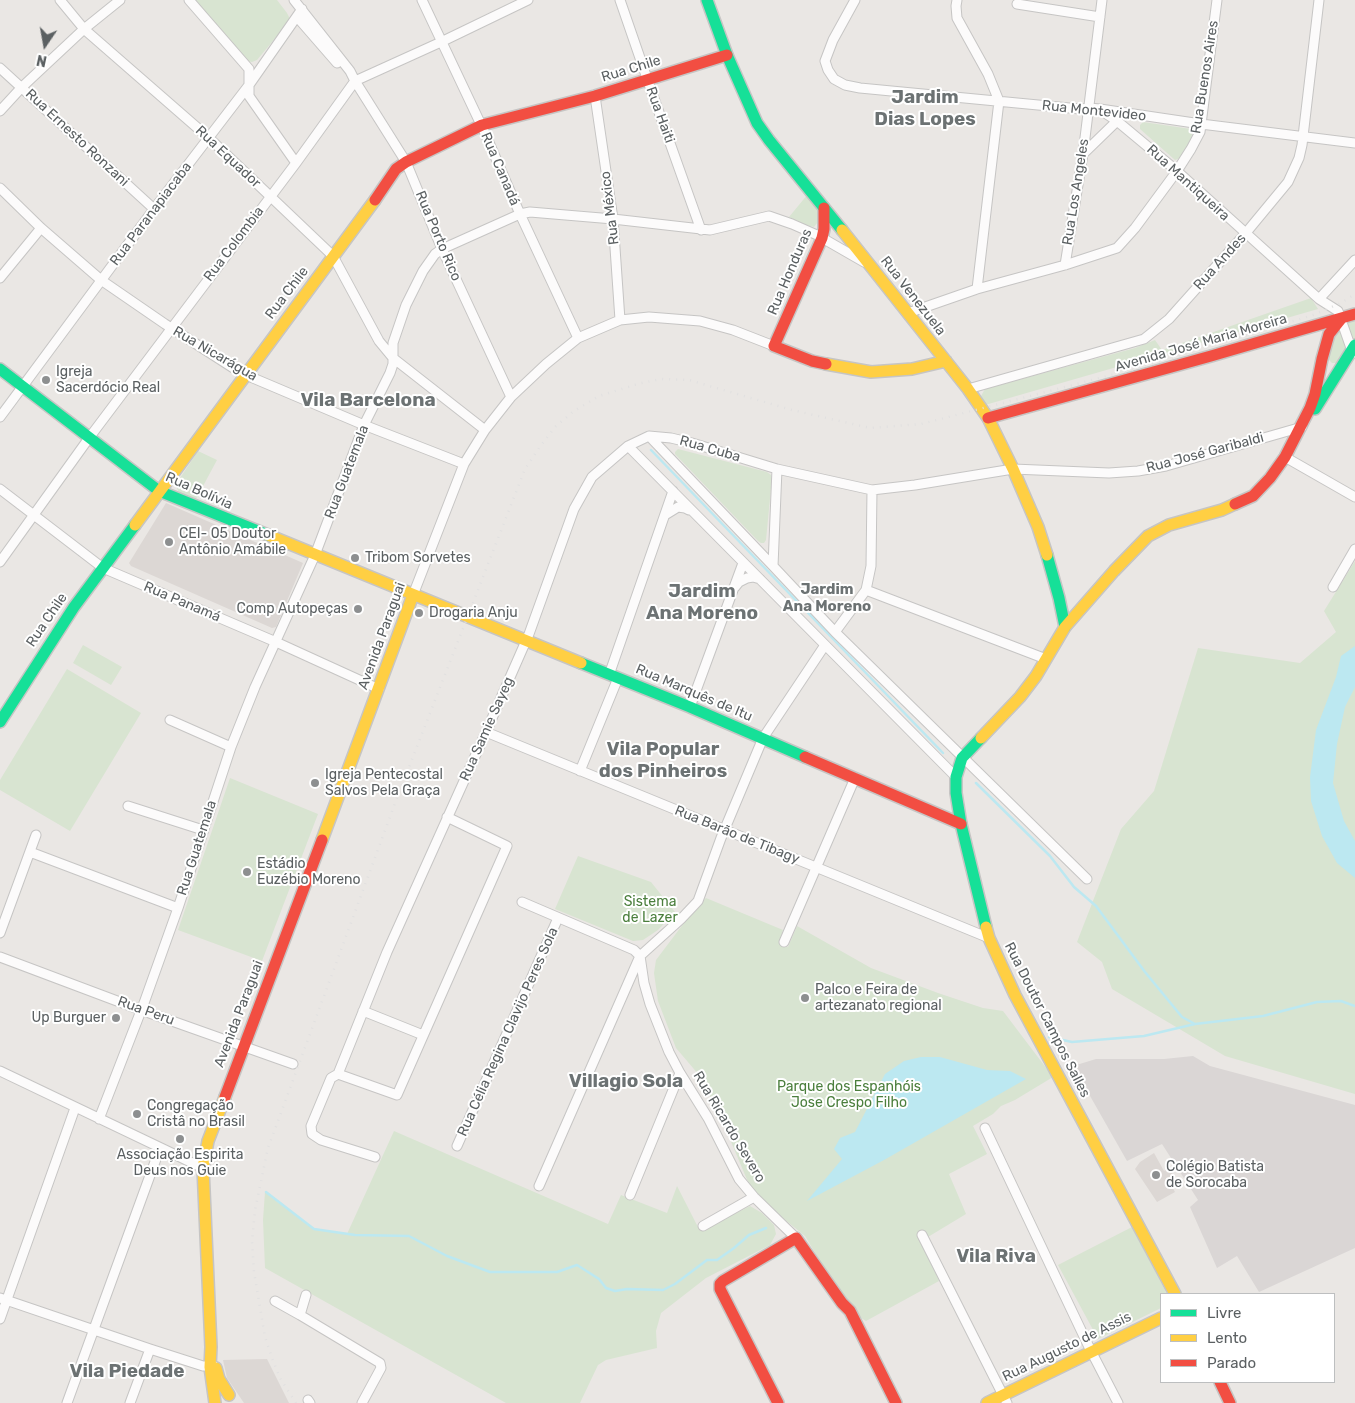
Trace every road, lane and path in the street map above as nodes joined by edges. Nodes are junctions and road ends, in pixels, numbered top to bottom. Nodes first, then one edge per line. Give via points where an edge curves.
1 (60, 0) edge
2 (120, 0) edge
3 (189, 0) edge
4 (294, 0) edge
5 (422, 0) edge
6 (528, 0) edge
7 (620, 0) edge
8 (707, 0) edge
9 (855, 0) edge
10 (957, 0) edge
11 (1102, 0) edge
12 (1217, 0) edge
13 (1319, 0) edge
14 (1017, 4) dead end
15 (299, 13) junction
16 (1100, 17) junction
17 (84, 29) junction
18 (441, 42) junction
19 (727, 55) junction
20 (0, 68) edge
21 (647, 80) junction
22 (355, 81) junction
23 (249, 85) junction
24 (22, 87) junction
25 (595, 96) junction
26 (999, 101) junction
27 (1089, 108) junction
28 (1100, 109) junction
29 (0, 111) edge
30 (1117, 121) junction
31 (1201, 124) junction
32 (482, 125) junction
33 (1302, 137) junction
34 (208, 138) junction
35 (1355, 143) edge
36 (1083, 154) junction
37 (406, 162) junction
38 (296, 163) junction
39 (1177, 171) junction
40 (0, 188) edge
41 (271, 196) junction
42 (824, 208) junction
43 (154, 209) junction
44 (520, 214) junction
45 (613, 219) junction
46 (41, 228) junction
47 (701, 230) junction
48 (1246, 234) junction
49 (822, 238) junction
50 (442, 249) junction
51 (333, 256) junction
52 (1355, 260) edge
53 (1065, 265) junction
54 (870, 266) junction
55 (0, 278) edge
56 (101, 280) junction
57 (977, 289) junction
58 (1320, 299) junction
59 (908, 313) junction
60 (1355, 314) edge
61 (1341, 319) junction
62 (620, 320) junction
63 (171, 328) junction
64 (578, 338) junction
65 (774, 346) junction
66 (1354, 350) edge
67 (1323, 355) junction
68 (393, 358) junction
69 (946, 362) junction
70 (1343, 365) junction
71 (0, 369) edge
72 (245, 374) junction
73 (23, 385) junction
74 (968, 389) junction
75 (511, 397) junction
76 (0, 418) edge
77 (988, 418) junction
78 (364, 424) junction
79 (1302, 427) junction
80 (485, 430) junction
81 (649, 436) junction
82 (88, 438) junction
83 (628, 446) junction
84 (1285, 457) junction
85 (464, 464) junction
86 (777, 469) junction
87 (1014, 470) junction
88 (0, 489) edge
89 (872, 490) junction
90 (158, 491) junction
91 (673, 491) junction
92 (1355, 496) edge
93 (693, 512) junction
94 (34, 515) junction
95 (665, 515) junction
96 (1355, 549) edge
97 (315, 555) junction
98 (0, 562) edge
99 (743, 562) junction
100 (773, 566) junction
101 (102, 568) junction
102 (760, 579) junction
103 (1333, 587) dead end
104 (733, 589) junction
105 (866, 590) junction
106 (413, 595) junction
107 (1065, 627) junction
108 (835, 632) junction
109 (526, 641) junction
110 (276, 642) junction
111 (825, 644) junction
112 (839, 659) junction
113 (1046, 659) junction
114 (814, 660) junction
115 (614, 676) junction
116 (379, 689) junction
117 (690, 707) junction
118 (170, 720) dead end
119 (0, 722) edge
120 (486, 732) junction
121 (763, 738) junction
122 (231, 747) junction
123 (962, 758) junction
124 (580, 770) junction
125 (956, 777) junction
126 (855, 778) junction
127 (128, 806) dead end
128 (447, 818) junction
129 (962, 824) junction
130 (202, 830) junction
131 (724, 830) junction
132 (36, 835) dead end
133 (30, 852) junction
134 (816, 867) junction
135 (1087, 880) dead end
136 (522, 902) dead end
137 (178, 908) junction
138 (558, 918) junction
139 (0, 932) edge
140 (989, 938) junction
141 (784, 942) dead end
142 (640, 956) junction
143 (0, 957) edge
144 (141, 1010) junction
145 (362, 1011) junction
146 (423, 1035) junction
147 (243, 1045) junction
148 (293, 1064) dead end
149 (0, 1071) edge
150 (680, 1073) junction
151 (338, 1074) junction
152 (75, 1108) junction
153 (99, 1119) junction
154 (985, 1128) dead end
155 (457, 1146) dead end
156 (160, 1148) junction
157 (375, 1157) dead end
158 (203, 1168) junction
159 (539, 1186) dead end
160 (630, 1195) dead end
161 (754, 1197) junction
162 (703, 1226) dead end
163 (922, 1235) dead end
164 (796, 1238) junction
165 (1174, 1293) edge
166 (306, 1294) dead end
167 (3, 1299) edge
168 (275, 1301) dead end
169 (300, 1315) junction
170 (1160, 1318) edge
171 (0, 1319) edge
172 (94, 1331) junction
173 (150, 1349) junction
174 (1092, 1352) junction
175 (212, 1366) junction
176 (1220, 1383) edge
177 (233, 1399) edge
178 (1005, 1399) edge
179 (67, 1403) edge
180 (130, 1403) edge
181 (215, 1403) edge
182 (362, 1403) edge
183 (778, 1403) edge
184 (896, 1403) edge
185 (987, 1403) edge
186 (1118, 1403) edge
187 (1230, 1403) edge

1 - 17 street, Rua Equador
2 - 17 street
3 - 23 street via 249,69
4 - 15 street, Rua Porto Rico
5 - 18 street, Rua Canadá
6 - 18 street, Rua Colombia
7 - 21 street, Rua Haiti
8 - 19 main road, Rua Venezuela
9 - 26 street, Rua Montevideo via 825,60 834,79 860,88
10 - 26 street via 957,18
11 - 16 street, Rua Los Angeles
12 - 31 street, Rua Buenos Aires
13 - 33 street, Rua Andes
14 - 16 street
15 - 22 street, Rua Porto Rico
15 - 23 street, Rua Paranapiacaba
16 - 27 street, Rua Los Angeles
17 - 24 street
17 - 34 street, Rua Equador
18 - 22 street, Rua Colombia
18 - 32 street, Rua Canadá
19 - 21 main road, Rua Chile
19 - 42 main road, Rua Venezuela via 757,123
20 - 24 street, Rua Ernesto Ronzani
21 - 25 main road, Rua Chile
21 - 47 street, Rua Haiti
22 - 37 street, Rua Porto Rico
22 - 38 street, Rua Colombia
23 - 34 street, Rua Paranapiacaba
23 - 38 street via 249,96
24 - 29 street
24 - 43 street, Rua Ernesto Ronzani
25 - 32 main road, Rua Chile
25 - 45 street, Rua México
26 - 27 street, Rua Montevideo
26 - 57 street
27 - 28 street, Rua Montevideo
27 - 36 street, Rua Los Angeles
28 - 30 street, Rua Mantiqueira
28 - 31 street, Rua Montevideo
30 - 36 street
30 - 39 street, Rua Mantiqueira
31 - 33 street, Rua Montevideo
31 - 39 street, Rua Buenos Aires via 1196,141
32 - 37 main road, Rua Chile
32 - 44 street, Rua Canadá
33 - 35 street, Rua Montevideo
33 - 48 street, Rua Andes via 1299,158 1288,182
34 - 41 street, Rua Equador
34 - 43 street, Rua Paranapiacaba
36 - 53 street, Rua Los Angeles
37 - 50 street, Rua Porto Rico
37 - 51 main road, Rua Chile via 396,169
38 - 41 street, Rua Colombia
39 - 48 street, Rua Mantiqueira
39 - 53 street, Rua Buenos Aires via 1117,248
40 - 46 street, Rua Nicarágua
41 - 51 street, Rua Equador
41 - 63 street, Rua Colombia
42 - 49 main road, Rua Honduras
42 - 54 main road, Rua Venezuela
43 - 56 street, Rua Paranapiacaba
44 - 45 street, Rua Guatemala via 530,212
44 - 50 street, Rua Guatemala
44 - 64 street, Rua Canadá
45 - 47 street, Rua Guatemala
45 - 62 street, Rua México
46 - 55 street
46 - 56 street, Rua Nicarágua
47 - 49 street, Rua Guatemala via 769,216
48 - 58 street, Rua Mantiqueira
48 - 74 street, Rua Andes via 1169,319 1144,338
49 - 54 street, Rua Guatemala
49 - 65 main road, Rua Honduras
50 - 68 street, Rua Guatemala via 434,254 423,271 406,305 393,343
50 - 75 street, Rua Porto Rico
51 - 68 street, Rua Equador via 379,341
51 - 72 main road, Rua Chile
52 - 58 street
53 - 57 street
54 - 59 main road, Rua Venezuela
56 - 63 street, Rua Nicarágua
56 - 73 street, Rua Paranapiacaba
57 - 59 street
58 - 61 street via 1338,311
59 - 69 main road, Rua Venezuela
60 - 61 main road, Avenida José Maria Moreira
61 - 66 street
61 - 67 main road via 1329,334
61 - 77 main road, Avenida José Maria Moreira
62 - 64 street, Avenida Paraguai
62 - 65 street, Avenida Paraguai via 649,317 700,321
63 - 72 street, Rua Nicarágua
63 - 82 street, Rua Colombia
64 - 75 street, Avenida Paraguai
65 - 69 main road, Avenida Paraguai via 812,361 871,372
66 - 70 main road
67 - 70 main road via 1330,365
67 - 79 main road via 1315,394
68 - 78 street, Rua Guatemala via 390,373
68 - 80 street, Rua Equador
69 - 74 main road, Rua Venezuela
70 - 79 main road
71 - 73 main road, Rua Bolívia
72 - 78 street, Rua Nicarágua
72 - 90 main road, Rua Chile
73 - 76 street, Rua Paranapiacaba
73 - 82 main road, Rua Bolívia
74 - 77 main road, Rua Venezuela
75 - 80 street, Avenida Paraguai
77 - 87 main road, Rua Venezuela
78 - 85 street, Rua Nicarágua
78 - 97 street, Rua Guatemala
79 - 84 main road, Rua Doutor Campos Salles
79 - 87 street, Rua José Garibaldi via 1138,471 1109,474
80 - 85 street, Avenida Paraguai
81 - 83 street
81 - 86 street, Rua Cuba via 692,443
81 - 100 street
82 - 90 main road, Rua Bolívia
82 - 94 street, Rua Colombia
83 - 91 street
83 - 109 street via 592,477 574,509
84 - 92 street
84 - 107 main road, Rua Doutor Campos Salles via 1253,496 1222,510 1169,525 1148,536
85 - 106 street, Avenida Paraguai
86 - 89 street, Rua Cuba
86 - 100 street
87 - 89 street, Rua Cuba
87 - 107 main road, Rua Venezuela via 1038,527
88 - 94 street, Rua Panamá
89 - 105 street via 871,566
90 - 97 main road, Rua Bolívia
90 - 101 main road, Rua Chile
91 - 93 street
91 - 95 street
93 - 95 street via 678,507
93 - 99 street
94 - 98 street, Rua Colombia
94 - 101 street, Rua Panamá
95 - 115 street
96 - 103 street
97 - 106 main road, Rua Bolívia
97 - 110 street, Rua Guatemala
99 - 102 street
99 - 104 street
100 - 108 street
101 - 110 street, Rua Panamá
101 - 119 main road, Rua Chile via 63,621
102 - 104 street via 747,578
102 - 111 street
104 - 117 street
105 - 108 street
105 - 113 street
106 - 109 main road, Rua Marquês de Itu
106 - 116 main road, Avenida Paraguai
107 - 113 main road, Rua Doutor Campos Salles
108 - 123 street
109 - 115 main road, Rua Marquês de Itu
109 - 120 street, Rua Samie Sayeg
110 - 116 street, Rua Panamá
110 - 122 street, Rua Guatemala
111 - 112 street
111 - 114 street
112 - 114 street via 822,656
112 - 125 street
113 - 123 main road, Rua Doutor Campos Salles via 1020,697
114 - 121 street
115 - 117 main road, Rua Marquês de Itu
115 - 124 street
116 - 147 main road, Avenida Paraguai
117 - 121 main road, Rua Marquês de Itu
118 - 122 street
120 - 124 street, Rua Barão de Tibagy
120 - 128 street, Rua Samie Sayeg
121 - 126 main road, Rua Marquês de Itu
121 - 131 street
122 - 130 street, Rua Guatemala
123 - 125 main road, Rua Doutor Campos Salles
123 - 135 street
124 - 131 street, Rua Barão de Tibagy
125 - 129 main road, Rua Doutor Campos Salles
126 - 129 main road, Rua Marquês de Itu
126 - 134 street
127 - 130 street
128 - 145 street, Rua Samie Sayeg
128 - 146 street via 506,846
129 - 140 main road, Rua Doutor Campos Salles
130 - 137 street, Rua Guatemala
131 - 134 street, Rua Barão de Tibagy
131 - 142 street via 698,901
132 - 133 street
133 - 137 street
133 - 139 street
134 - 140 street, Rua Barão de Tibagy
134 - 141 street
136 - 138 street
137 - 144 street, Rua Guatemala
138 - 142 street via 634,950
138 - 155 street, Rua Célia Regina Clavijo Peres Sola
140 - 165 main road, Rua Doutor Campos Salles via 1015,995
142 - 150 street, Rua Ricardo Severo via 650,1004
142 - 159 street
143 - 144 street, Rua Peru
144 - 147 street, Rua Peru
144 - 153 street, Rua Guatemala
145 - 146 street
145 - 151 street, Rua Samie Sayeg
146 - 151 street via 397,1095
147 - 148 street, Rua Peru
147 - 158 main road, Avenida Paraguai via 208,1141
149 - 152 street
150 - 160 street
150 - 161 street, Rua Ricardo Severo via 708,1118 739,1179
151 - 157 street, Rua Samie Sayeg via 331,1078 311,1126 312,1134 321,1140
152 - 153 street
152 - 167 street
153 - 156 street
154 - 174 street
156 - 158 street
156 - 172 street
158 - 175 main road, Avenida Paraguai
161 - 162 street
161 - 164 street, Rua Ricardo Severo
163 - 178 street
164 - 183 main road via 720,1284
164 - 184 main road, Rua Ricardo Severo via 850,1311
166 - 169 street
167 - 171 street
167 - 172 street
168 - 169 street
169 - 182 street via 380,1363 381,1368
170 - 174 main road, Rua Augusto de Assis
172 - 173 street
172 - 179 street
173 - 175 street
173 - 180 street
174 - 178 main road, Rua Augusto de Assis
174 - 186 street
175 - 177 main road, Avenida Paraguai
175 - 181 main road, Avenida Paraguai
176 - 187 main road
177 - 181 main road via 220,1396
178 - 185 main road, Rua Augusto de Assis

